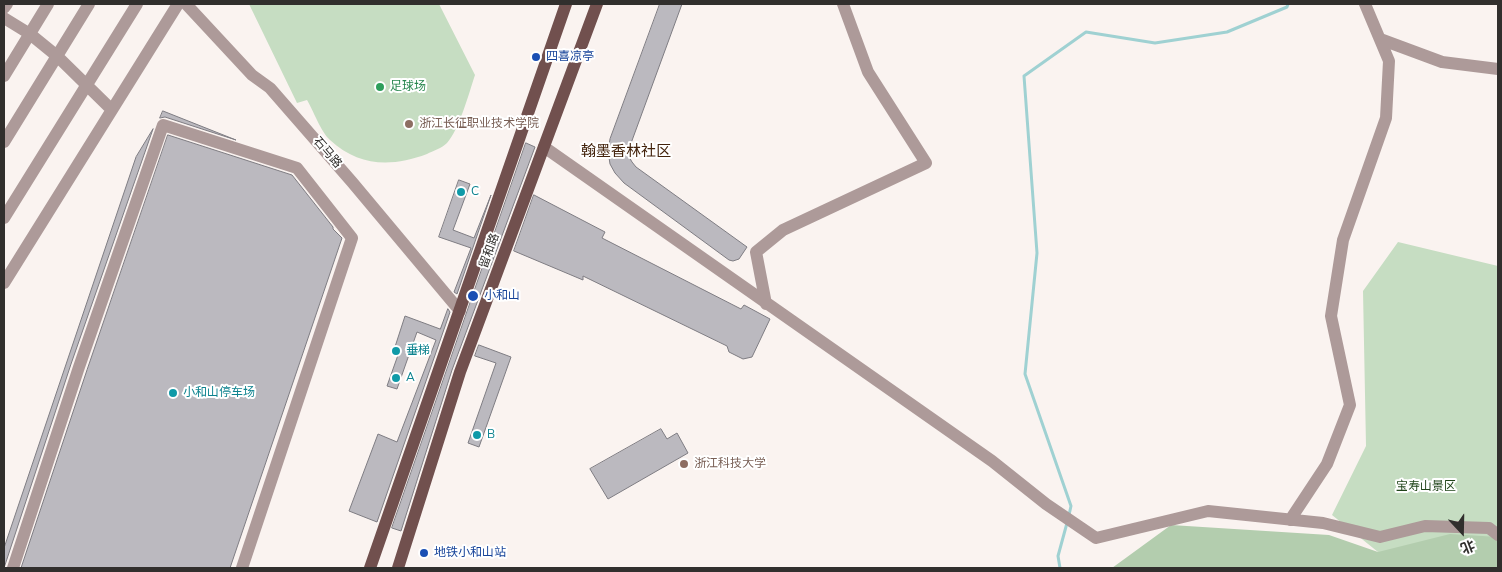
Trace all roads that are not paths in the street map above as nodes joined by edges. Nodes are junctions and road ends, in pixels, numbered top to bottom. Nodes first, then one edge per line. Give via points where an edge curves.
1 (6, 4) edge
2 (48, 4) edge
3 (89, 4) edge
4 (138, 4) edge
5 (178, 4) edge
6 (186, 4) edge
7 (566, 4) edge
8 (597, 4) edge
9 (843, 4) edge
10 (1365, 4) edge
11 (4, 8) edge
12 (4, 18) edge
13 (30, 34) junction
14 (1380, 39) junction
15 (57, 56) junction
16 (1498, 69) edge
17 (4, 76) edge
18 (86, 86) junction
19 (112, 110) junction
20 (4, 142) edge
21 (544, 147) junction
22 (4, 218) edge
23 (4, 284) edge
24 (766, 304) junction
25 (460, 311) junction
26 (1290, 520) junction
27 (1498, 535) edge
28 (12, 568) edge
29 (242, 568) edge
30 (370, 568) edge
31 (398, 568) edge

1 - 11 street
2 - 13 street
3 - 15 street
4 - 18 street
5 - 19 street
6 - 25 street, 石马路 via 252,75 270,88
7 - 25 main road, 留和路
8 - 21 main road, 留和路
9 - 24 street via 868,72 926,162 783,230 756,252
10 - 14 street
12 - 13 street
13 - 15 street
13 - 17 street
14 - 16 street via 1442,62
14 - 26 street via 1389,61 1386,118 1342,240 1332,316 1350,405 1327,464
15 - 18 street
15 - 20 street
18 - 19 street
18 - 22 street
19 - 23 street
21 - 24 street
21 - 31 main road, 留和路 via 460,372
24 - 26 street via 992,461 1096,538 1208,511
25 - 30 main road, 留和路
26 - 27 street via 1323,523 1380,538 1425,526 1489,528
28 - 29 street via 162,125 297,168 352,238

